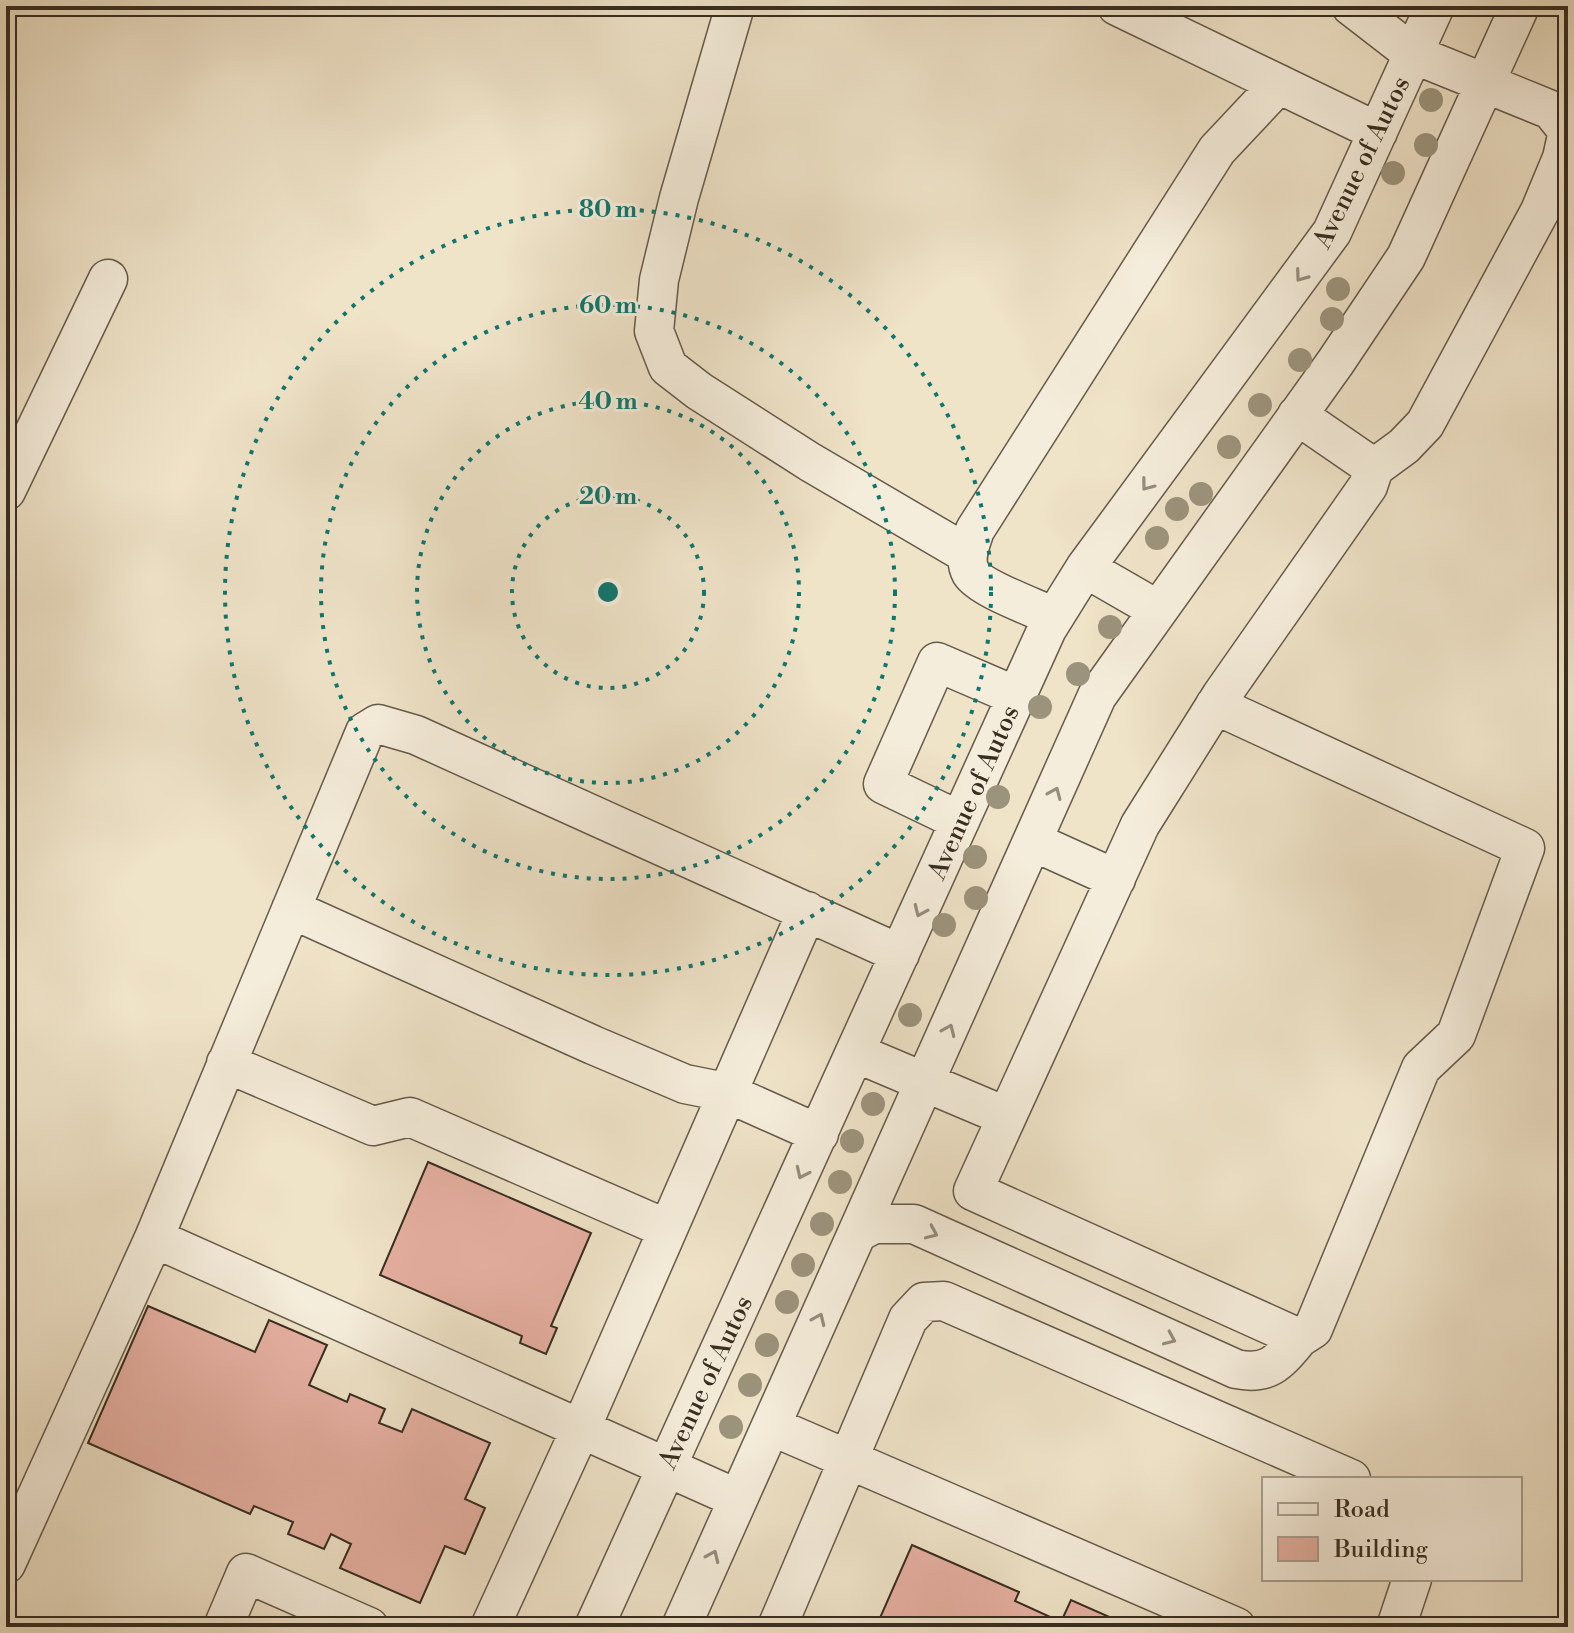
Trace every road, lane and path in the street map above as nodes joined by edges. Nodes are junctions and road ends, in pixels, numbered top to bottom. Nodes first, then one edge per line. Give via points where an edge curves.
1 (735, 6) edge
2 (1117, 6) edge
3 (1351, 6) edge
4 (1435, 6) edge
5 (1520, 6) edge
6 (1413, 54) junction
7 (1279, 84) junction
8 (1485, 84) junction
9 (1568, 131) edge
10 (1378, 132) junction
11 (108, 279) dead end
12 (1297, 415) junction
13 (1374, 468) junction
14 (6, 491) edge
15 (967, 554) junction
16 (1085, 568) junction
17 (1158, 610) junction
18 (1054, 617) junction
19 (1016, 696) junction
20 (1215, 705) junction
21 (960, 821) junction
22 (1034, 842) junction
23 (1116, 879) junction
24 (291, 909) junction
25 (807, 911) junction
26 (900, 954) junction
27 (856, 1053) junction
28 (226, 1063) junction
29 (926, 1082) junction
30 (725, 1092) junction
31 (1005, 1116) junction
32 (819, 1134) junction
33 (667, 1229) junction
34 (859, 1232) junction
35 (154, 1238) junction
36 (1299, 1338) junction
37 (771, 1426) junction
38 (581, 1428) junction
39 (848, 1461) junction
40 (666, 1467) junction
41 (1346, 1477) edge
42 (738, 1499) junction
43 (6, 1564) edge
44 (1411, 1581) edge
45 (223, 1627) edge
46 (369, 1627) edge
47 (490, 1627) edge
48 (594, 1627) edge
49 (681, 1627) edge
50 (777, 1627) edge
51 (1236, 1627) edge
52 (1396, 1627) edge

1 - 15 street via 659,280 654,331 668,367 810,462
2 - 7 street
3 - 6 street
4 - 6 street, Avenue of Autos
5 - 8 street
6 - 8 street
6 - 10 street, Avenue of Autos
7 - 10 street
7 - 15 street via 1217,150 975,530
8 - 9 street via 1551,110
8 - 12 street via 1406,257
9 - 13 street via 1540,211 1425,424
10 -> 16 street, Avenue of Autos via 1332,232
11 - 14 street
12 - 13 street
12 - 17 street
13 - 20 street via 1368,486
15 - 18 street via 971,573 987,585
16 - 17 street
16 - 18 street, Avenue of Autos
22 -> 17 street via 1097,696
18 - 19 street, Avenue of Autos
19 - 21 street, Avenue of Autos
19 - 21 street via 937,662 883,784
20 - 23 street via 1140,825
20 - 36 street via 1525,848 1456,1035 1421,1068 1313,1329
21 -> 26 street, Avenue of Autos
22 - 23 street
29 -> 22 street
23 - 31 street
24 - 25 street via 365,732 378,724 416,735
24 - 28 street
24 - 30 street via 685,1084
25 - 26 street
25 - 30 street
26 - 27 street, Avenue of Autos
27 - 29 street
27 - 32 street, Avenue of Autos
28 - 33 street via 373,1126 410,1117
28 - 35 street
29 - 31 street
29 - 34 street
30 - 32 street
30 - 33 street
31 - 36 street via 973,1191
32 -> 40 street, Avenue of Autos
33 - 38 street
34 -> 36 street via 874,1224 914,1224 1236,1369 1256,1373 1270,1367
37 -> 34 street
35 - 38 street
35 - 43 street
37 - 39 street
37 - 42 street
38 - 40 street
38 - 47 street
39 - 41 street via 908,1319 924,1302 944,1301
39 - 50 street
39 - 51 street
40 - 42 street
40 - 48 street, Avenue of Autos
49 -> 42 street
44 - 52 street
45 - 46 street via 246,1573

